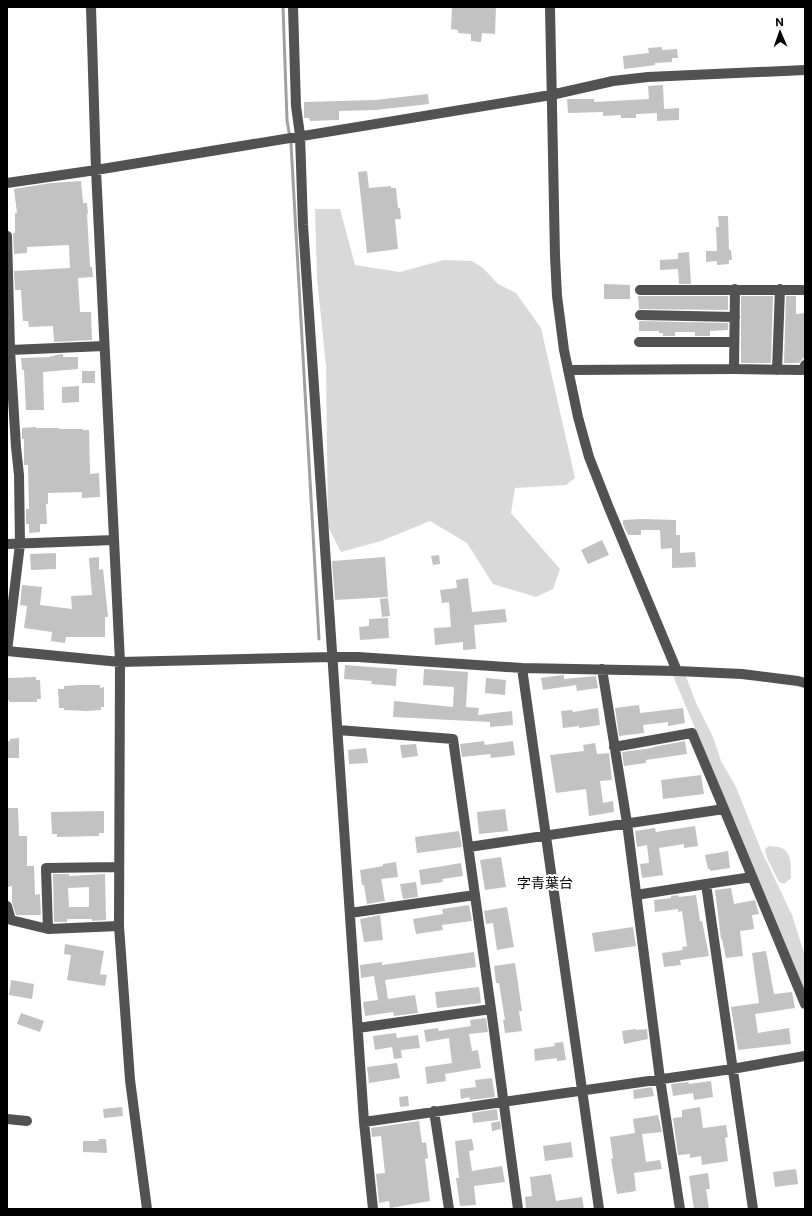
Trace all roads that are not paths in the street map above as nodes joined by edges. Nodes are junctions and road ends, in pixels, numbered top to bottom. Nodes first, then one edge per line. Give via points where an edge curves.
1 (91, 7) edge
2 (293, 7) edge
3 (550, 7) edge
4 (805, 70) edge
5 (551, 95) junction
6 (300, 135) junction
7 (96, 170) junction
8 (7, 183) edge
9 (7, 236) edge
10 (735, 289) junction
11 (780, 289) junction
12 (640, 290) dead end
13 (805, 290) edge
14 (640, 315) dead end
15 (735, 317) junction
16 (639, 342) dead end
17 (734, 342) junction
18 (104, 346) junction
19 (10, 350) junction
20 (805, 365) edge
21 (734, 369) junction
22 (568, 370) junction
23 (777, 370) junction
24 (12, 447) edge
25 (114, 540) junction
26 (7, 544) edge
27 (20, 544) junction
28 (7, 651) edge
29 (332, 657) junction
30 (120, 662) junction
31 (522, 668) junction
32 (602, 669) junction
33 (677, 671) junction
34 (805, 683) edge
35 (338, 730) junction
36 (614, 747) junction
37 (724, 809) junction
38 (627, 823) junction
39 (547, 835) junction
40 (469, 847) junction
41 (119, 867) junction
42 (752, 878) junction
43 (706, 884) junction
44 (475, 895) junction
45 (636, 895) junction
46 (7, 906) edge
47 (350, 913) junction
48 (119, 926) junction
49 (48, 929) junction
50 (805, 1004) edge
51 (492, 1009) junction
52 (358, 1028) junction
53 (805, 1056) edge
54 (732, 1069) junction
55 (660, 1079) junction
56 (582, 1091) junction
57 (504, 1101) junction
58 (434, 1111) junction
59 (7, 1119) edge
60 (27, 1121) dead end
61 (364, 1122) junction
62 (147, 1209) edge
63 (373, 1209) edge
64 (449, 1209) edge
65 (518, 1209) edge
66 (599, 1209) edge
67 (680, 1209) edge
68 (753, 1209) edge

1 - 7 street
2 - 6 street via 296,106
3 - 5 street
4 - 5 street via 648,77 613,81
5 - 6 street
5 - 22 street via 557,296
6 - 7 street
6 - 29 street via 303,225
7 - 8 street
7 - 18 street
9 - 19 street
10 - 11 street
10 - 12 street
10 - 15 street
11 - 13 street
11 - 23 street
14 - 15 street
15 - 17 street
16 - 17 street
17 - 21 street
18 - 19 street
18 - 25 street
19 - 24 street
20 - 23 street via 803,370
21 - 22 street
21 - 23 street
22 - 33 street via 589,457
24 - 27 street via 19,475
25 - 27 street
25 - 30 street
26 - 27 street
27 - 28 street
28 - 30 street
29 - 30 street
29 - 31 street
29 - 35 street
30 - 41 street
31 - 32 street
31 - 39 street
32 - 33 street
32 - 36 street
33 - 34 street via 742,674
35 - 40 street via 453,739
35 - 47 street
36 - 37 street via 692,733
36 - 38 street
37 - 38 street
37 - 42 street
38 - 39 street
38 - 45 street
39 - 40 street
39 - 56 street
40 - 44 street
41 - 48 street
41 - 49 street via 46,868
42 - 43 street
42 - 50 street
43 - 45 street
43 - 54 street
44 - 47 street
44 - 51 street
45 - 55 street
46 - 49 street via 12,920
47 - 52 street
48 - 49 street
48 - 62 street via 130,1080
51 - 52 street
51 - 57 street
52 - 61 street
53 - 54 street
54 - 55 street
54 - 68 street
55 - 56 street
55 - 67 street
56 - 57 street
56 - 66 street
57 - 58 street
57 - 65 street
58 - 61 street
58 - 64 street
59 - 60 street
61 - 63 street

